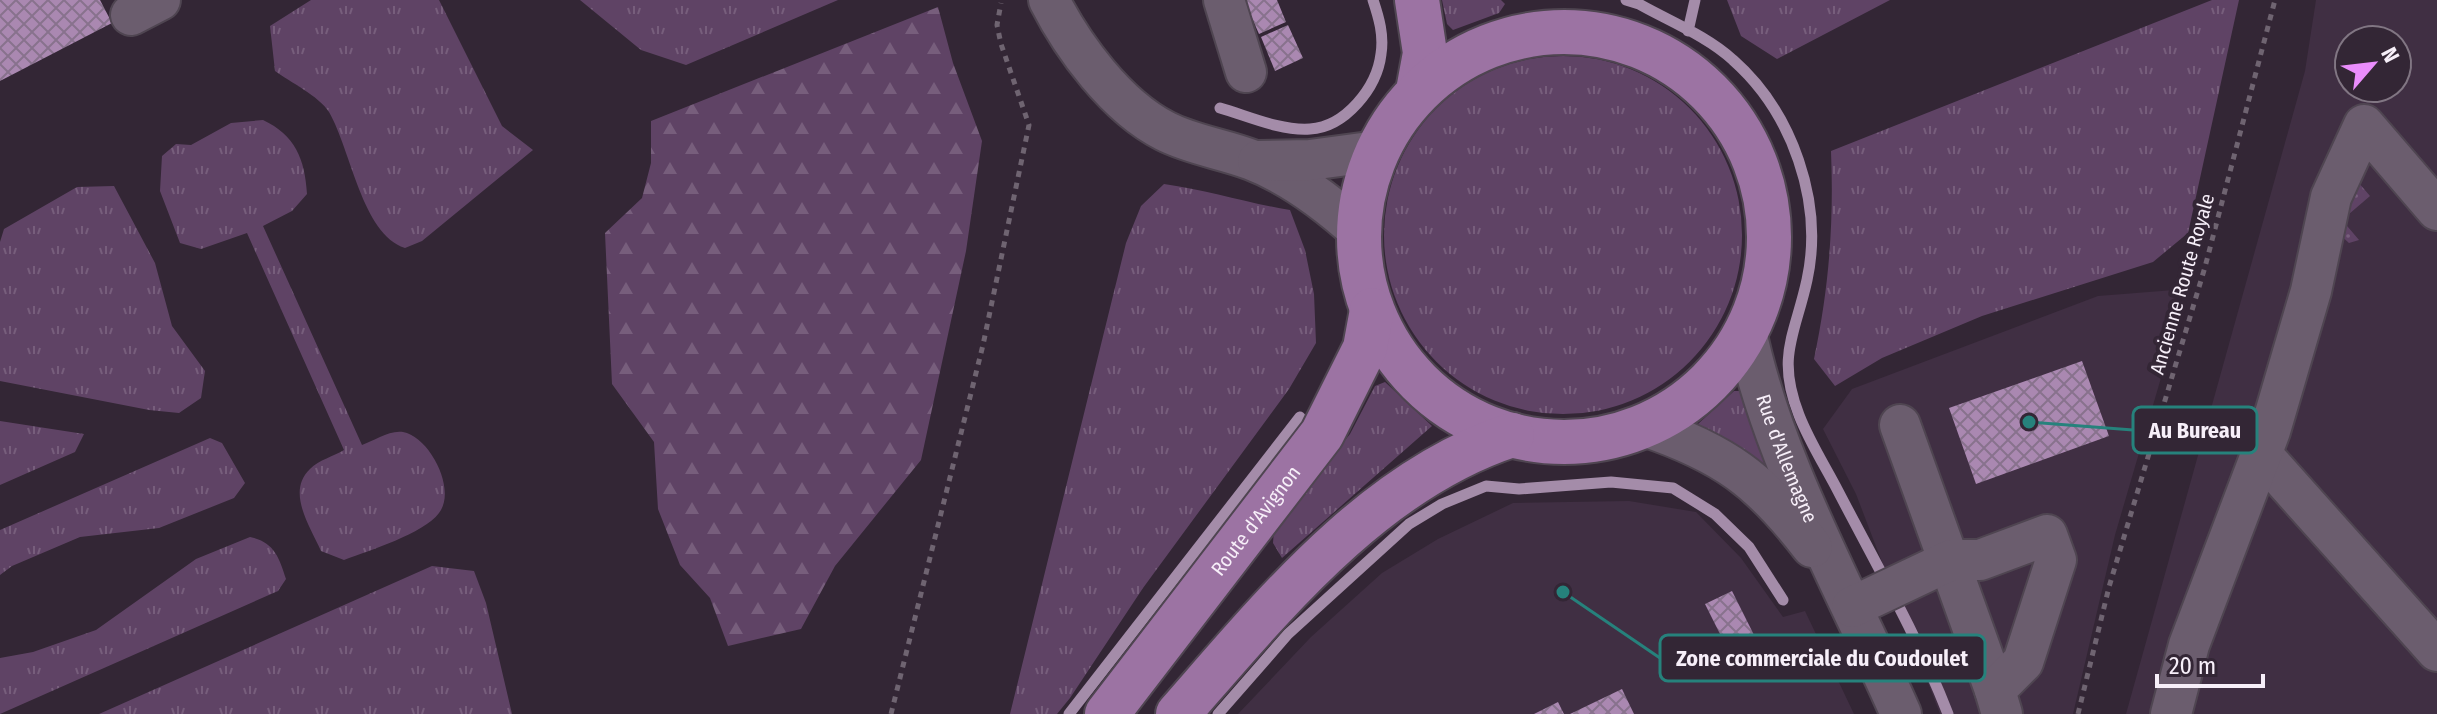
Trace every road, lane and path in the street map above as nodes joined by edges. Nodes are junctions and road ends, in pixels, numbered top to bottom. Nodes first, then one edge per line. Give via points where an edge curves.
1 (1049, 0) edge
2 (1224, 0) edge
3 (1417, 0) edge
4 (1540, 0) edge
5 (2275, 0) edge
6 (1001, 3) dead end
7 (1580, 31) junction
8 (1246, 72) dead end
9 (1418, 91) junction
10 (1377, 151) junction
11 (1254, 161) junction
12 (2434, 198) edge
13 (1359, 231) junction
14 (1372, 310) junction
15 (1746, 331) junction
16 (1900, 425) dead end
17 (1644, 426) junction
18 (1512, 435) junction
19 (2262, 455) junction
20 (1951, 560) junction
21 (1846, 594) junction
22 (2437, 651) edge
23 (1998, 702) edge
24 (891, 714) edge
25 (1107, 714) edge
26 (1178, 714) edge
27 (1901, 714) edge
28 (2078, 714) edge
29 (2171, 714) edge

1 - 11 street via 1084,59 1164,131
2 - 8 street
3 - 9 main road via 1425,53
4 - 7 main road
5 - 28 path, Ancienne Route Royale
6 - 24 path via 999,34 1029,125 983,345
7 - 9 main road via 1535,32 1492,43 1452,63
7 - 15 main road via 1629,41 1674,63 1713,96 1743,137 1762,183 1769,233 1764,284
9 - 10 main road
10 - 11 street
10 - 13 main road via 1364,190
11 - 13 street via 1308,190
12 - 19 street via 2364,125 2331,197 2311,291
13 - 14 main road
14 - 18 main road via 1395,353 1427,390 1467,418
14 - 25 main road, Route d'Avignon via 1365,348 1322,434
15 - 17 main road via 1704,388
15 - 21 street, Rue d'Allemagne via 1765,406
16 - 20 street
17 - 18 main road via 1579,442
17 - 21 street, Rue d'Allemagne via 1718,455 1755,482 1791,519
18 - 26 main road via 1439,467 1347,535
19 - 22 street
19 - 29 street via 2189,645
20 - 21 street
20 - 23 street
20 - 23 street via 1980,560 2047,535 2056,560 2023,662
21 - 27 street, Rue d'Allemagne

